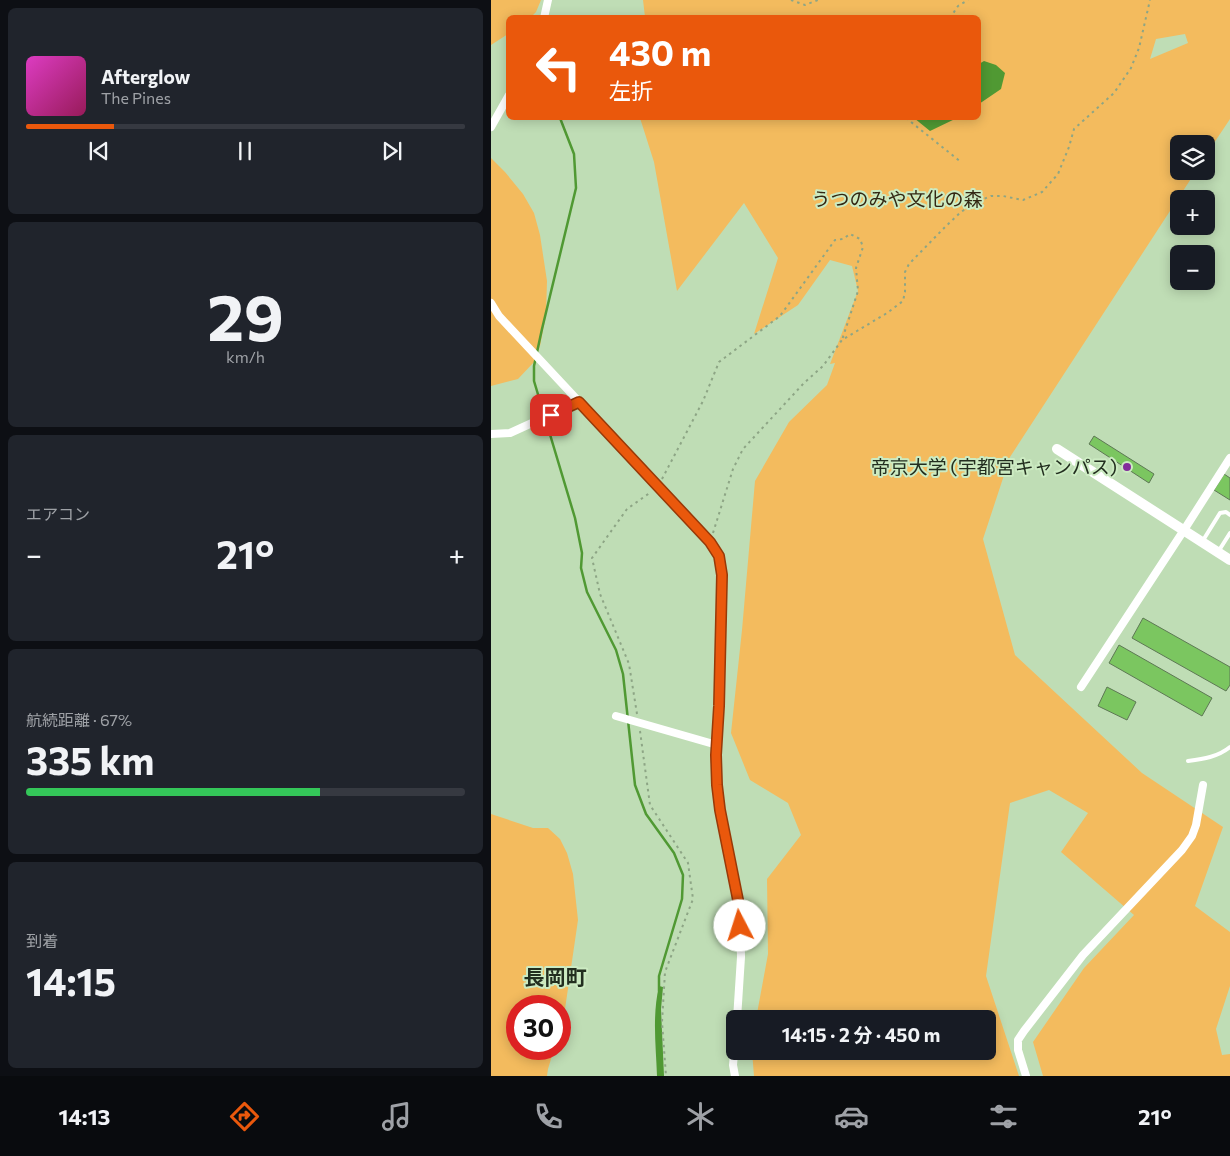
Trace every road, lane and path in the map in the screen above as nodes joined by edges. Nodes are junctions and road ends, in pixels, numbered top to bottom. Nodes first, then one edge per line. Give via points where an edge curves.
1 (548, 0) edge
2 (791, 0) edge
3 (818, 0) edge
4 (968, 0) edge
5 (1150, 0) edge
6 (545, 15) edge
7 (952, 15) edge
8 (506, 100) edge
9 (908, 120) edge
10 (491, 127) edge
11 (961, 162) dead end
12 (491, 303) edge
13 (842, 340) junction
14 (579, 402) junction
15 (491, 434) edge
16 (1057, 449) dead end
17 (1230, 458) edge
18 (658, 486) junction
19 (1230, 515) edge
20 (1184, 530) junction
21 (1230, 533) edge
22 (710, 542) junction
23 (1201, 542) junction
24 (1218, 552) junction
25 (1230, 560) edge
26 (1081, 688) dead end
27 (616, 716) dead end
28 (638, 717) dead end
29 (639, 726) dead end
30 (717, 745) junction
31 (1230, 747) edge
32 (1189, 761) dead end
33 (1203, 785) dead end
34 (738, 1010) edge
35 (733, 1060) edge
36 (666, 1076) edge
37 (735, 1076) edge
38 (1026, 1076) edge

1 - 6 street
2 - 3 path via 805,5
4 - 7 path
5 - 13 path via 1131,68 1114,93 1074,129 1058,174 1042,192 1023,200 991,196 961,212 909,264 905,272 903,301
8 - 10 street
9 - 11 path
12 - 14 street via 499,316
13 - 18 path via 858,291 856,268 863,248 860,238 850,234 835,240 780,316 719,362 703,402
13 - 22 path via 823,366 743,449 733,469
14 - 15 street via 510,433
14 - 18 street
16 - 20 street
17 - 20 street
18 - 22 street
18 - 28 path via 627,509 592,558 600,594 629,664
19 - 23 lane via 1220,513
20 - 23 street
20 - 26 street
21 - 24 lane
22 - 30 street via 719,556 722,575
23 - 24 street
24 - 25 street
27 - 30 street
29 - 36 path via 650,805 687,863 693,899 665,972
30 - 34 street via 720,810 740,910
31 - 32 lane via 1208,758
33 - 38 street via 1196,825 1182,850 1083,955 1018,1040
35 - 37 street

